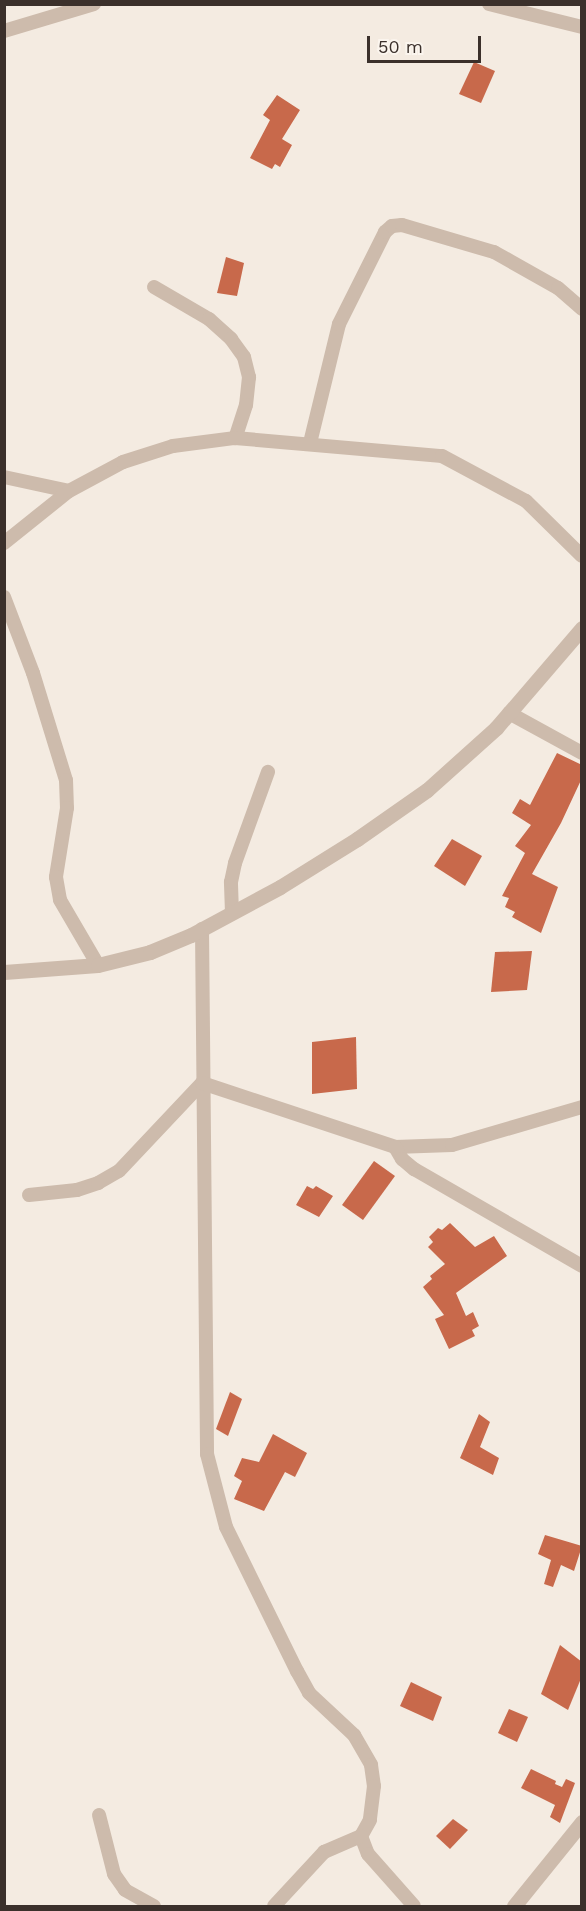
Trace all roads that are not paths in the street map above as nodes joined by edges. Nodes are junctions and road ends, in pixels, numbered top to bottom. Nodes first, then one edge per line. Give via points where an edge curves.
1 (94, 4) edge
2 (489, 4) edge
3 (582, 27) edge
4 (4, 31) edge
5 (154, 287) dead end
6 (582, 309) edge
7 (235, 438) junction
8 (310, 443) junction
9 (4, 477) edge
10 (69, 491) junction
11 (4, 543) edge
12 (582, 556) edge
13 (4, 597) edge
14 (582, 628) edge
15 (509, 713) junction
16 (582, 753) edge
17 (268, 772) dead end
18 (232, 913) junction
19 (202, 929) junction
20 (98, 965) junction
21 (4, 972) edge
22 (202, 1083) junction
23 (582, 1107) edge
24 (395, 1148) junction
25 (29, 1195) dead end
26 (582, 1266) edge
27 (99, 1815) dead end
28 (582, 1822) edge
29 (361, 1836) junction
30 (154, 1906) edge
31 (274, 1906) edge
32 (414, 1906) edge
33 (514, 1906) edge

1 - 4 street
2 - 3 street
5 - 7 street via 208,319 244,357 249,377 246,405
6 - 8 street via 558,288 494,252 392,225 339,324
7 - 8 street
7 - 10 street via 163,449 123,462
8 - 12 street via 442,456 526,501
9 - 10 street
10 - 11 street
13 - 20 street via 33,673 66,780 67,808 56,877 60,900
14 - 15 street
15 - 16 street
15 - 18 street via 427,790 357,839
17 - 18 street via 235,863
18 - 19 street
19 - 20 street via 150,952
19 - 22 street
20 - 21 street
22 - 24 street
22 - 25 street via 119,1171 77,1190
22 - 29 street via 207,1454 226,1527 297,1671 309,1693 354,1735 371,1765 374,1786 370,1820
23 - 24 street via 452,1145
24 - 26 street via 414,1169
27 - 30 street via 114,1874 125,1890
28 - 33 street
29 - 31 street via 324,1852
29 - 32 street via 368,1854

